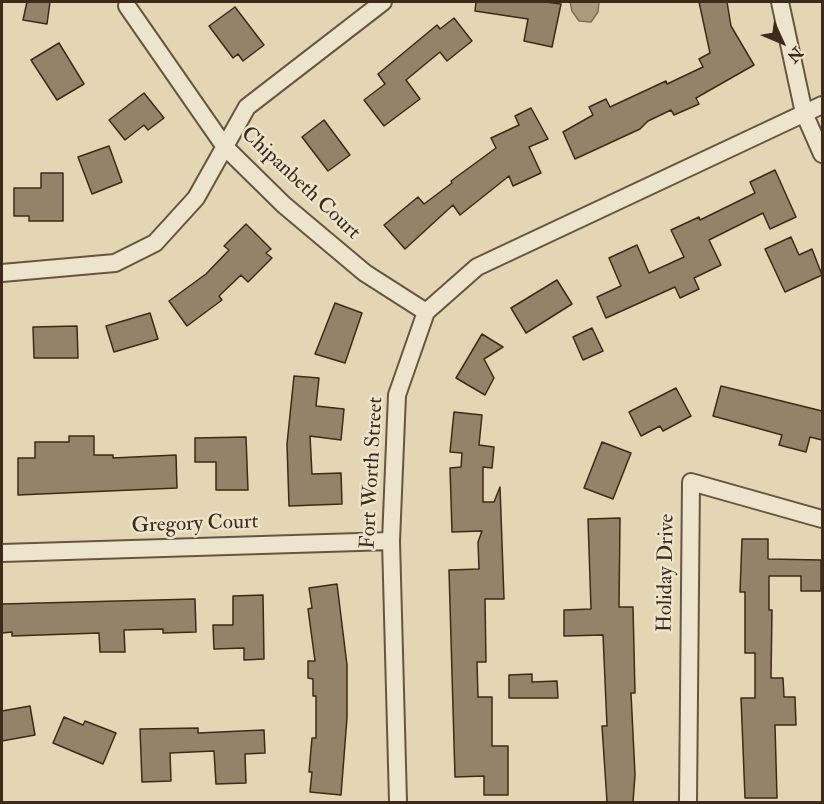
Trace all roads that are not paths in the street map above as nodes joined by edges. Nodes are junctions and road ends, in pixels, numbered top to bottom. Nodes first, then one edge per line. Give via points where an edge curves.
1 (383, 2) edge
2 (780, 2) edge
3 (127, 6) dead end
4 (822, 105) edge
5 (804, 113) junction
6 (225, 147) junction
7 (822, 154) edge
8 (2, 273) edge
9 (426, 312) junction
10 (822, 519) edge
11 (391, 541) junction
12 (2, 553) edge
13 (398, 802) edge
14 (688, 802) edge

1 - 6 street via 247,107
2 - 5 street
3 - 6 street, Chipanbeth Court
4 - 5 street, Fort Worth Street
5 - 7 street
5 - 9 street, Fort Worth Street via 477,267
6 - 8 street via 196,198 155,243 115,263
6 - 9 street, Chipanbeth Court via 284,205 365,273
9 - 11 street, Fort Worth Street via 397,395
10 - 14 street, Holiday Drive via 691,482
11 - 12 street, Gregory Court
11 - 13 street, Fort Worth Street

